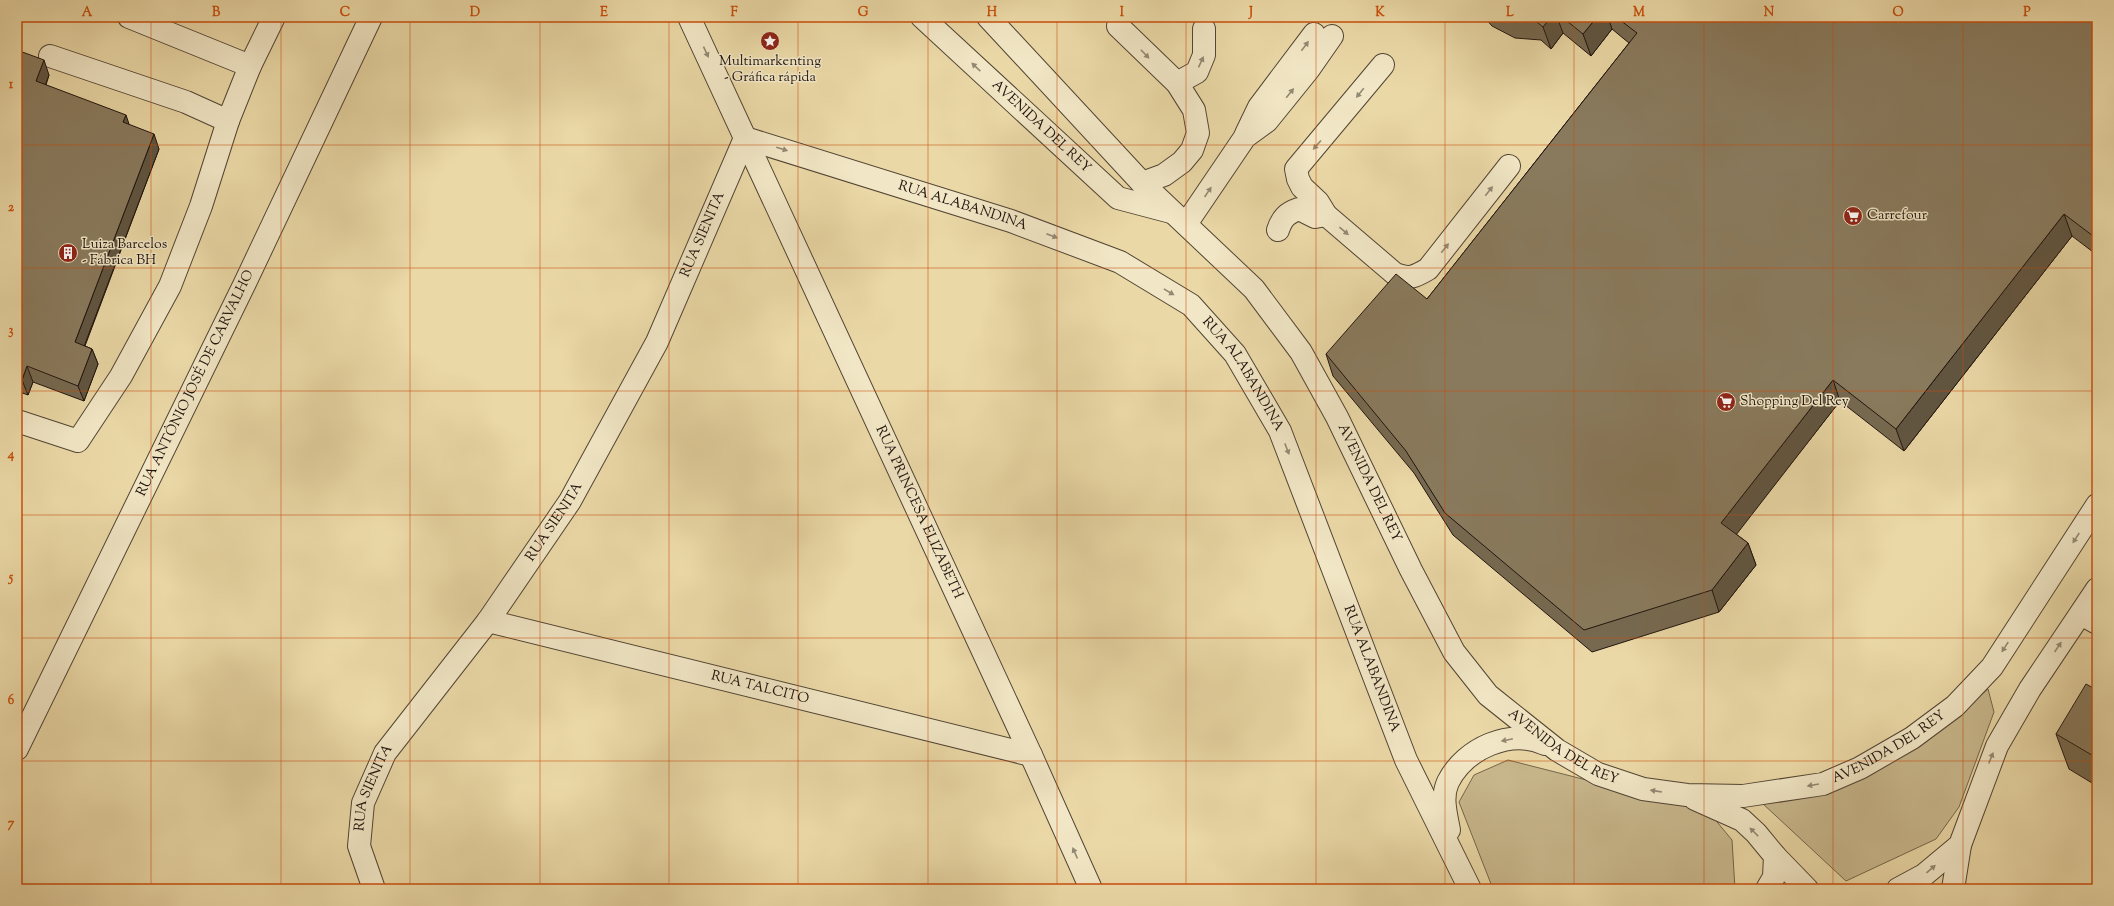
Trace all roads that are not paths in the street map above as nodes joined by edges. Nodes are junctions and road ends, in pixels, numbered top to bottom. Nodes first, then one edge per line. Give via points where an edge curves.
1 (129, 17) edge
2 (274, 17) edge
3 (371, 17) edge
4 (689, 17) edge
5 (922, 17) edge
6 (988, 17) edge
7 (1118, 26) dead end
8 (1204, 29) dead end
9 (1323, 35) dead end
10 (50, 56) dead end
11 (1383, 65) dead end
12 (250, 66) junction
13 (1177, 83) junction
14 (228, 121) junction
15 (744, 138) junction
16 (1509, 166) dead end
17 (1142, 183) junction
18 (1326, 215) junction
19 (1180, 218) junction
20 (1278, 230) dead end
21 (17, 421) edge
22 (2097, 505) edge
23 (2097, 589) edge
24 (2089, 618) edge
25 (488, 621) junction
26 (17, 749) edge
27 (1557, 750) junction
28 (1032, 756) junction
29 (1687, 795) junction
30 (1960, 845) junction
31 (1453, 851) junction
32 (1775, 856) junction
33 (374, 889) edge
34 (1091, 889) edge
35 (1470, 889) edge
36 (1768, 889) edge
37 (1807, 889) edge
38 (1898, 889) edge
39 (1953, 889) edge

1 - 12 street
2 - 12 street
3 - 26 street, RUA ANTÔNIO JOSÉ DE CARVALHO via 245,283
4 -> 15 street, RUA PRINCESA ELIZABETH
19 -> 5 street, AVENIDA DEL REY via 1118,198
6 - 17 street, AVENIDA DEL REY
7 -> 13 street
13 -> 8 street via 1197,72 1204,55
19 -> 9 street via 1245,137 1267,121
10 - 14 street via 186,102
11 -> 18 street via 1296,168 1302,187 1318,202
12 - 14 street
13 - 17 street via 1194,110 1198,134 1192,150 1182,162 1164,175
14 - 21 street via 201,206 170,286 121,376 78,441
15 - 25 street, RUA SIENITA via 657,342 570,501
15 - 28 street, RUA PRINCESA ELIZABETH
15 -> 31 street, RUA ALABANDINA via 1011,221 1120,262 1191,305 1235,354 1280,431 1406,760
18 -> 16 street via 1395,274 1413,278 1428,269
17 - 19 street, AVENIDA DEL REY
18 - 20 street via 1315,217 1299,209 1289,212
19 - 27 street, AVENIDA DEL REY via 1254,289 1301,352 1337,417 1454,652 1488,695
22 -> 29 street, AVENIDA DEL REY via 1992,667 1955,706 1912,738 1860,768 1823,784 1743,796
23 - 24 street
30 -> 24 street via 1997,746 2030,689
25 - 28 street, RUA TALCITO
25 - 33 street, RUA SIENITA via 385,753 363,803 359,846
29 -> 27 street, AVENIDA DEL REY via 1642,789 1598,774
27 -> 31 street via 1532,738 1508,738 1470,755 1448,782 1444,801
34 -> 28 street, RUA PRINCESA ELIZABETH
32 -> 29 street via 1742,820
38 -> 30 street via 1924,875
30 - 39 street
31 - 35 street, RUA ALABANDINA
32 - 36 street via 1774,877
32 - 37 street

